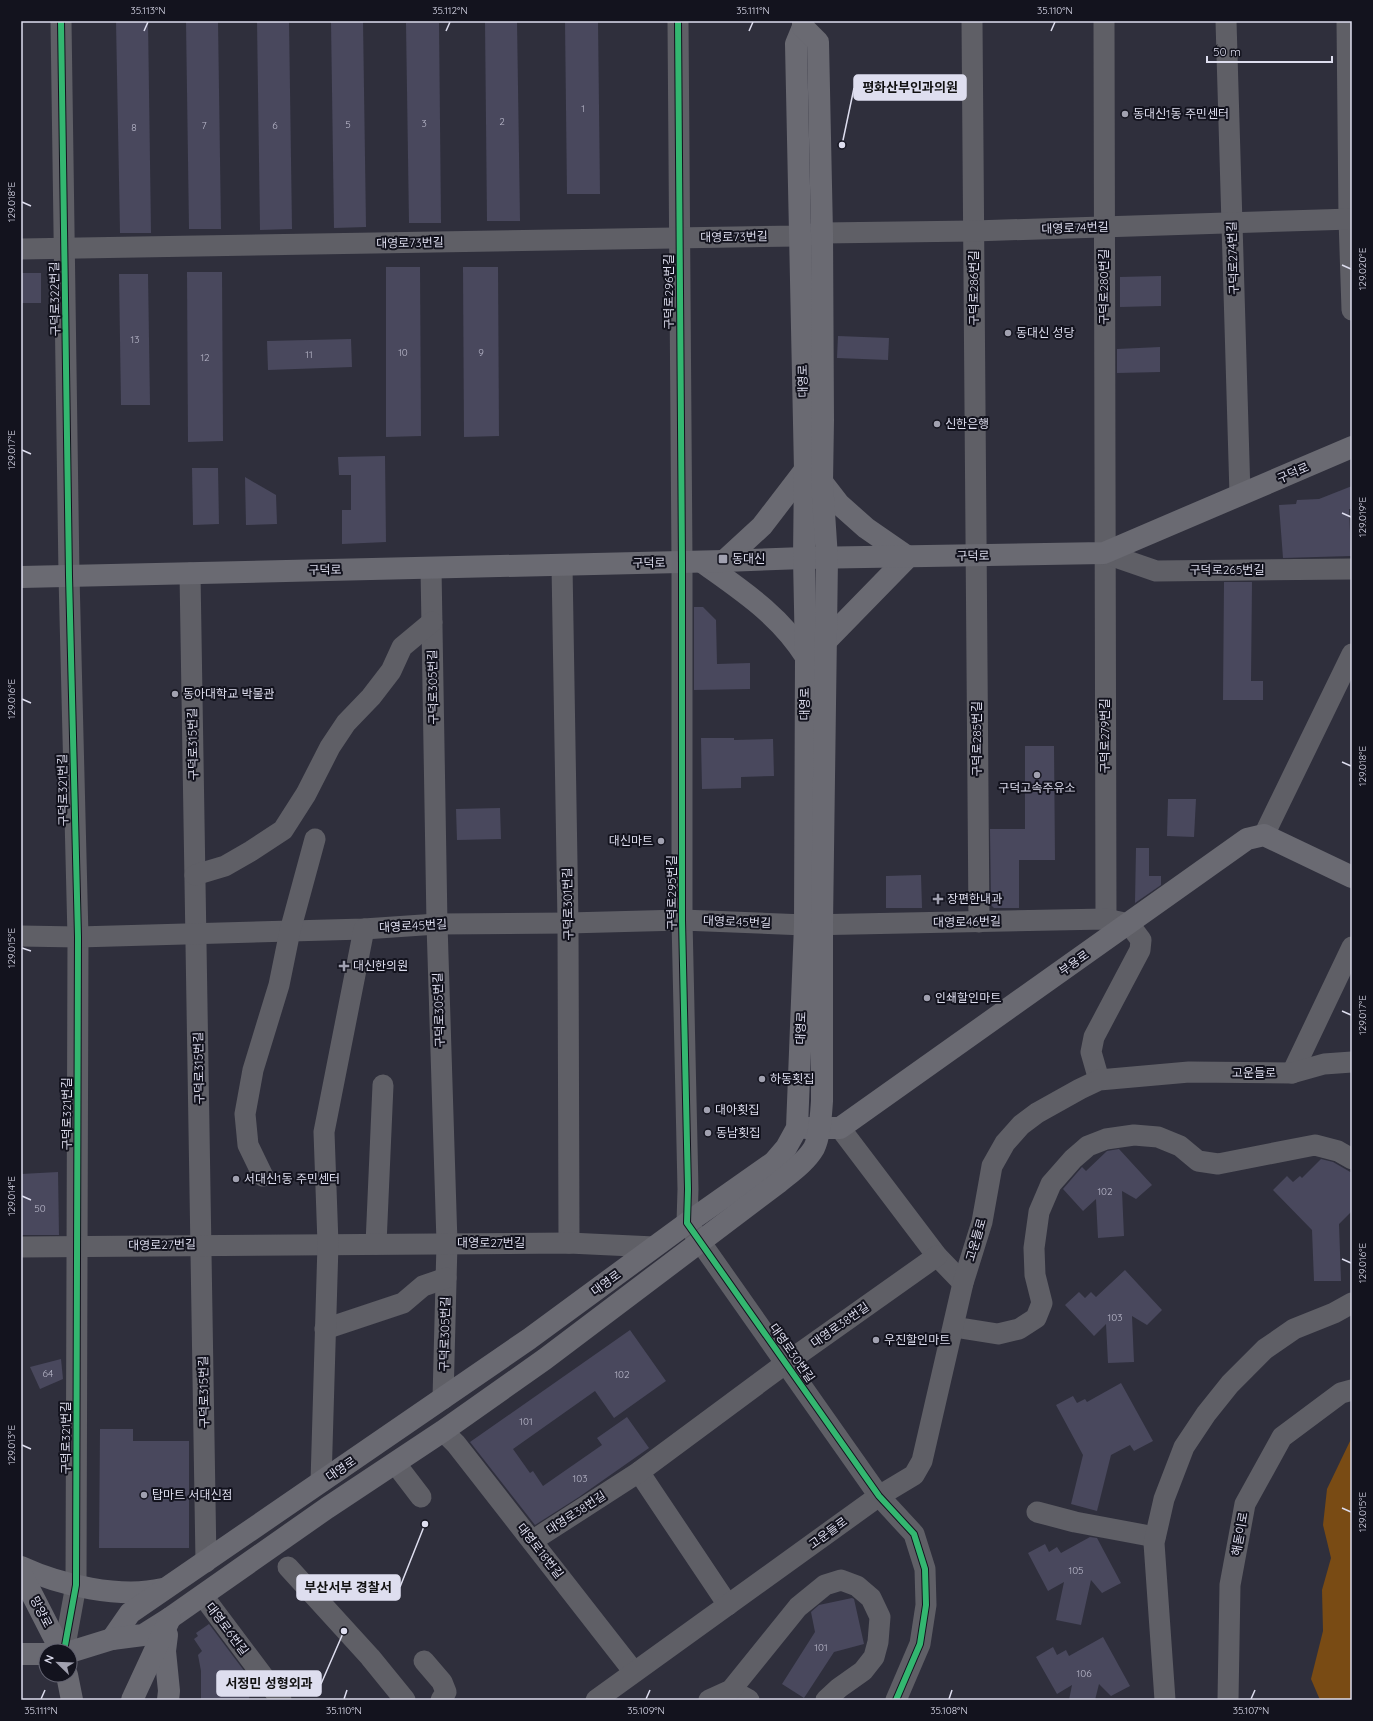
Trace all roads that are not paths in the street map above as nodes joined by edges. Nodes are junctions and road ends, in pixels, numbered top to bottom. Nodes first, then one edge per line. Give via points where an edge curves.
1 (61, 21) edge
2 (678, 21) edge
3 (972, 21) edge
4 (1104, 21) edge
5 (1226, 21) edge
6 (1347, 21) edge
7 (803, 24) edge
8 (1350, 219) edge
9 (1232, 223) junction
10 (1104, 227) junction
11 (974, 231) junction
12 (822, 233) junction
13 (799, 236) junction
14 (680, 238) junction
15 (21, 249) edge
16 (65, 249) junction
17 (1352, 310) edge
18 (1352, 447) edge
19 (813, 476) junction
20 (1240, 495) junction
21 (1104, 553) junction
22 (976, 556) junction
23 (804, 558) junction
24 (827, 558) junction
25 (908, 558) junction
26 (692, 562) junction
27 (724, 562) junction
28 (562, 565) junction
29 (431, 568) junction
30 (1352, 569) edge
31 (190, 573) junction
32 (69, 576) junction
33 (21, 577) edge
34 (432, 622) junction
35 (826, 641) junction
36 (1352, 654) edge
37 (806, 657) junction
38 (1264, 835) junction
39 (315, 839) dead end
40 (195, 875) junction
41 (1352, 877) edge
42 (1106, 919) junction
43 (682, 920) junction
44 (979, 922) junction
45 (568, 923) junction
46 (437, 924) junction
47 (813, 924) junction
48 (1128, 924) junction
49 (364, 929) junction
50 (290, 931) junction
51 (197, 933) junction
52 (21, 936) edge
53 (78, 937) junction
54 (1352, 947) edge
55 (1352, 1062) edge
56 (1292, 1073) junction
57 (1099, 1080) junction
58 (383, 1085) dead end
59 (798, 1128) junction
60 (829, 1128) junction
61 (1352, 1159) edge
62 (264, 1176) dead end
63 (687, 1223) junction
64 (701, 1242) junction
65 (447, 1243) junction
66 (570, 1243) junction
67 (328, 1244) junction
68 (376, 1244) junction
69 (202, 1245) junction
70 (21, 1247) edge
71 (78, 1247) junction
72 (654, 1247) junction
73 (937, 1256) junction
74 (446, 1278) junction
75 (963, 1283) junction
76 (1352, 1303) edge
77 (954, 1327) junction
78 (325, 1329) junction
79 (786, 1363) junction
80 (1352, 1390) edge
81 (443, 1399) junction
82 (444, 1431) junction
83 (395, 1463) junction
84 (638, 1472) junction
85 (321, 1482) junction
86 (421, 1496) dead end
87 (879, 1496) junction
88 (1037, 1512) dead end
89 (1155, 1537) junction
90 (532, 1541) junction
91 (206, 1562) junction
92 (288, 1567) dead end
93 (21, 1568) edge
94 (21, 1573) edge
95 (76, 1586) junction
96 (170, 1587) junction
97 (203, 1596) junction
98 (728, 1605) junction
99 (170, 1618) junction
100 (112, 1639) junction
101 (58, 1643) edge
102 (64, 1643) edge
103 (78, 1650) edge
104 (21, 1654) edge
105 (38, 1654) edge
106 (424, 1661) dead end
107 (634, 1672) junction
108 (69, 1683) edge
109 (731, 1690) junction
110 (72, 1700) edge
111 (132, 1700) edge
112 (168, 1700) edge
113 (280, 1700) edge
114 (405, 1700) edge
115 (441, 1700) edge
116 (596, 1700) edge
117 (709, 1700) edge
118 (749, 1700) edge
119 (826, 1700) edge
120 (896, 1700) edge
121 (1165, 1700) edge
122 (1228, 1700) edge

1 - 16 street, 구덕로322번길
2 - 14 street, 구덕로296번길
3 - 11 street, 구덕로286번길
4 - 10 street, 구덕로280번길
5 - 9 street, 구덕로274번길
6 - 8 street
7 - 12 main road, 대영로 via 818,42
7 - 13 main road, 대영로 via 796,44
8 - 9 street, 대영로74번길
8 - 17 street
9 - 10 street, 대영로74번길
9 - 20 street, 구덕로274번길
10 - 11 street, 대영로74번길
10 - 21 street, 구덕로280번길
11 - 12 street, 대영로74번길
11 - 22 street, 구덕로286번길
12 - 13 street, 대영로74번길
12 - 19 main road, 대영로 via 823,420
13 - 14 street, 대영로73번길
13 - 19 main road, 대영로
14 - 16 street, 대영로73번길
14 - 26 street, 구덕로296번길
15 - 16 street, 대영로73번길
16 - 32 street, 구덕로322번길
18 - 20 main road, 구덕로
19 - 23 main road, 대영로
19 - 24 main road, 대영로
19 - 25 main road via 866,528
19 - 27 main road
20 - 21 main road, 구덕로
21 - 22 main road, 구덕로
21 - 30 street, 구덕로265번길 via 1156,570
21 - 42 street, 구덕로279번길
22 - 25 main road, 구덕로
22 - 44 street, 구덕로285번길
23 - 24 main road, 구덕로
23 - 27 main road, 구덕로
23 - 37 main road, 대영로
24 - 25 main road, 구덕로
24 - 35 main road, 대영로
25 - 35 main road
26 - 27 main road, 구덕로
26 - 28 main road, 구덕로
26 - 37 main road via 761,605 797,642
26 - 43 street, 구덕로295번길
28 - 29 main road, 구덕로
28 - 45 street, 구덕로301번길
29 - 31 main road, 구덕로
29 - 34 street, 구덕로305번길
31 - 32 main road, 구덕로
31 - 40 street, 구덕로315번길
32 - 33 main road, 구덕로
32 - 53 street, 구덕로321번길
34 - 40 street, 구덕로305번길 via 402,647 392,671 372,697 346,723 283,830 225,866
34 - 46 street, 구덕로305번길
35 - 47 main road, 대영로
36 - 38 street
37 - 47 main road, 대영로
38 - 41 main road
38 - 48 main road, 부용로 via 1247,839
39 - 50 street
40 - 51 street, 구덕로315번길
42 - 44 street, 대영로46번길
42 - 48 street, 대영로46번길
43 - 45 street, 대영로45번길
43 - 47 street, 대영로45번길
43 - 63 street, 구덕로295번길
44 - 47 street, 대영로46번길
45 - 46 street, 대영로45번길
45 - 66 street, 구덕로301번길
46 - 49 street, 대영로45번길
46 - 65 street, 구덕로305번길
47 - 59 main road, 대영로
47 - 60 main road, 대영로 via 822,1101
48 - 57 street via 1141,940 1140,950 1094,1037 1091,1052
48 - 60 main road, 부용로
49 - 50 street, 대영로45번길
49 - 67 street via 324,1132
50 - 51 street, 대영로45번길
50 - 62 street via 279,985 253,1070 245,1114 248,1146
51 - 53 street, 대영로45번길
51 - 69 street, 구덕로315번길
52 - 53 street, 대영로45번길
53 - 71 street, 구덕로321번길
54 - 56 street
55 - 56 street, 고운들로 via 1324,1064
56 - 57 street, 고운들로 via 1188,1072
57 - 75 street, 고운들로 via 1038,1113 1021,1125 1005,1143 992,1166 982,1222
58 - 68 street
59 - 60 main road
59 - 63 main road, 대영로 via 774,1162
60 - 64 main road, 대영로 via 799,1166
60 - 73 street
61 - 77 street via 1338,1151 1315,1145 1218,1164 1198,1161 1180,1146 1158,1137 1134,1135 1106,1139 1088,1146 1051,1184 1039,1212 1034,1248 1035,1275 1042,1303 1036,1318 1019,1329 998,1334
63 - 64 street, 대영로30번길
63 - 72 main road, 대영로
64 - 79 street, 대영로30번길
64 - 82 main road, 대영로
65 - 66 street, 대영로27번길
65 - 68 street, 대영로27번길
65 - 74 street, 구덕로305번길
66 - 72 street, 대영로27번길
67 - 68 street, 대영로27번길
67 - 69 street, 대영로27번길
67 - 78 street
69 - 71 street, 대영로27번길
69 - 91 street, 구덕로315번길
70 - 71 street, 대영로27번길
71 - 95 street, 구덕로321번길
72 - 81 main road, 대영로
73 - 75 street
73 - 79 street, 대영로38번길
74 - 78 street via 423,1286 403,1303
74 - 81 street, 구덕로305번길
75 - 77 street, 고운들로
76 - 89 street via 1294,1329 1265,1349 1230,1384 1184,1447 1164,1499
77 - 87 street, 고운들로 via 922,1461 914,1475
78 - 85 street
79 - 84 street, 대영로38번길
79 - 87 street, 대영로30번길
80 - 122 street, 해돋이로 via 1342,1393 1282,1437 1245,1504 1230,1585
81 - 85 main road, 대영로
82 - 83 main road, 대영로
82 - 90 street, 대영로18번길
83 - 86 street
83 - 97 main road, 대영로
84 - 90 street, 대영로38번길
84 - 98 street
85 - 91 main road, 대영로
87 - 98 street, 고운들로
87 - 120 street, 대영로30번길 via 914,1534 925,1569 926,1605 920,1644
88 - 89 street
89 - 121 street via 1156,1586
90 - 107 street, 대영로18번길
91 - 96 main road, 대영로
92 - 114 street via 370,1657
93 - 95 main road via 45,1578
94 - 101 main road, 망양로
95 - 96 main road via 134,1593
95 - 102 street, 구덕로321번길
96 - 100 main road, 대영로 via 130,1614
97 - 99 main road, 대영로
97 - 113 street, 대영로6번길
98 - 107 street, 고운들로
99 - 100 main road, 대영로 via 143,1635
99 - 111 main road
99 - 112 main road via 165,1651
100 - 103 main road
104 - 105 main road
106 - 115 street via 442,1682 446,1692
107 - 116 street, 고운들로
108 - 110 main road
109 - 117 street
109 - 118 street
109 - 119 street via 798,1607 825,1585 841,1580 858,1586 871,1598 880,1617 878,1642 874,1657 863,1671

